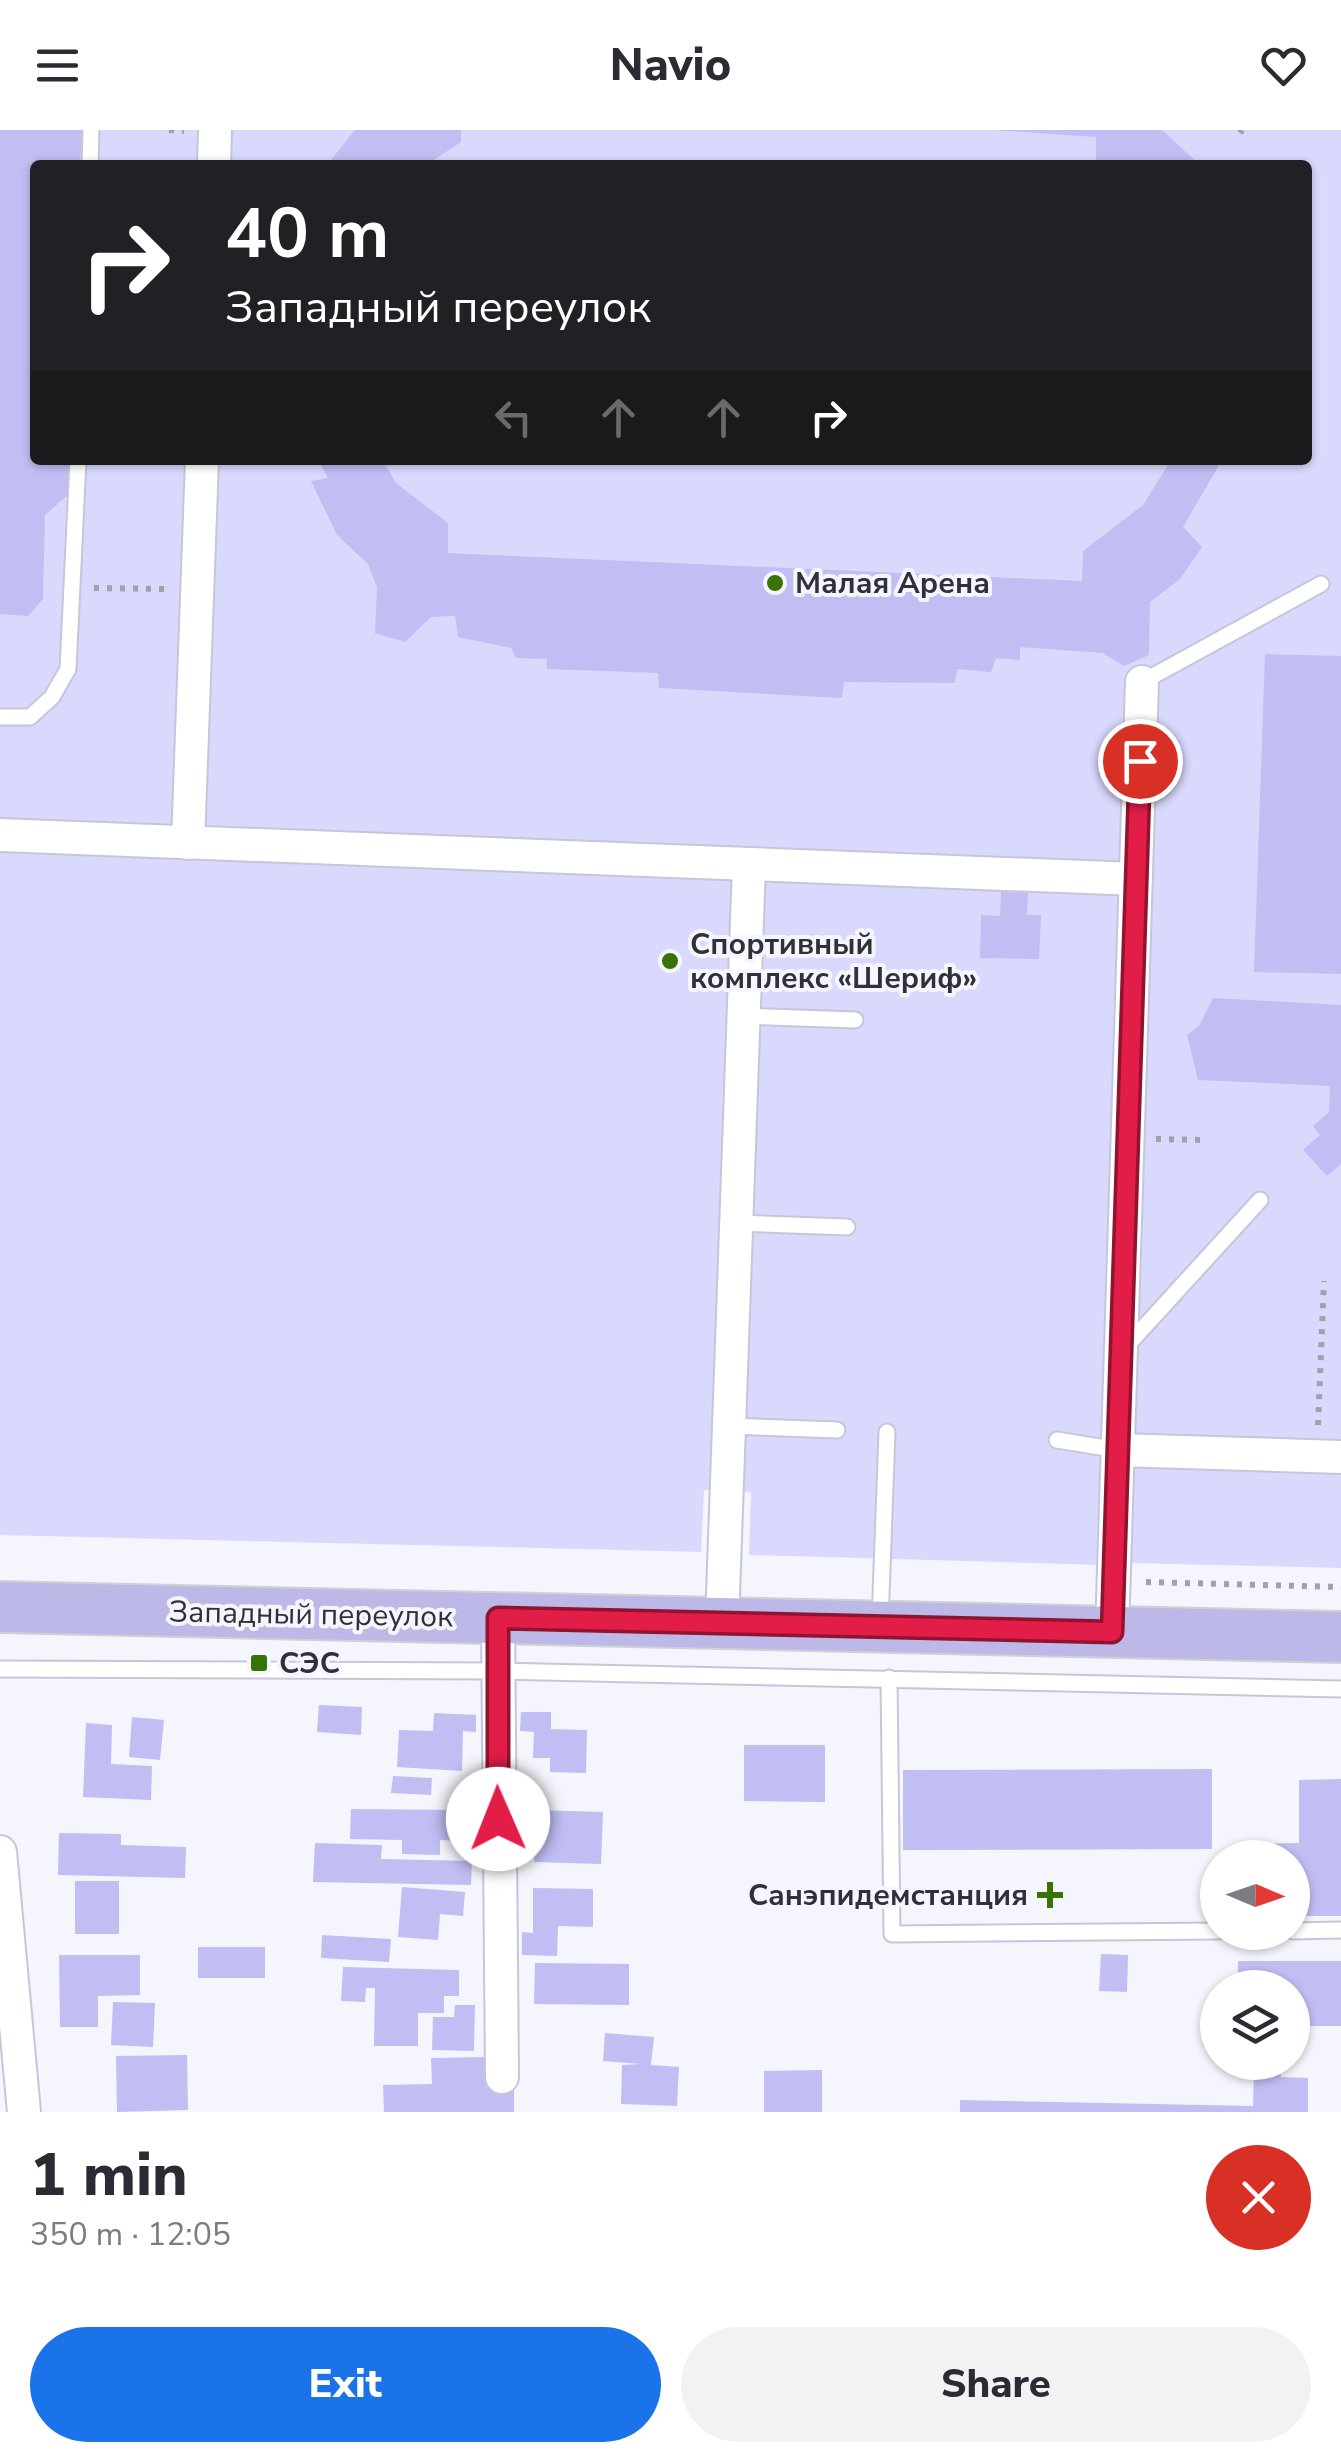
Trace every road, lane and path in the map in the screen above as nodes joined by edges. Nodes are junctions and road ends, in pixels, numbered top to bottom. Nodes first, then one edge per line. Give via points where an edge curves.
1 (91, 130) edge
2 (216, 130) edge
3 (90, 160) edge
4 (214, 160) edge
5 (78, 465) edge
6 (202, 465) edge
7 (1321, 584) dead end
8 (73, 588) junction
9 (198, 590) junction
10 (1142, 682) joint
11 (0, 718) edge
12 (0, 835) edge
13 (188, 843) junction
14 (749, 864) junction
15 (1136, 879) junction
16 (744, 1016) junction
17 (855, 1020) dead end
18 (1150, 1139) dead end
19 (1202, 1140) dead end
20 (1260, 1200) dead end
21 (736, 1223) junction
22 (847, 1227) dead end
23 (1324, 1281) dead end
24 (1121, 1352) junction
25 (729, 1426) junction
26 (836, 1430) dead end
27 (887, 1432) dead end
28 (1057, 1440) dead end
29 (1118, 1450) junction
30 (1329, 1456) edge
31 (1114, 1582) junction
32 (1341, 1587) edge
33 (0, 1607) edge
34 (498, 1618) junction
35 (722, 1623) junction
36 (880, 1626) junction
37 (1112, 1632) junction
38 (1341, 1637) edge
39 (0, 1669) edge
40 (497, 1671) junction
41 (889, 1678) junction
42 (1341, 1689) edge
43 (0, 1852) edge
44 (1310, 1930) edge
45 (1341, 1930) edge
46 (1200, 1931) edge
47 (502, 2077) dead end
48 (24, 2112) edge

1 - 3 lane
2 - 4 street
5 - 8 lane
6 - 9 street
7 - 10 lane
8 - 9 path
8 - 11 lane via 68,669 30,718
9 - 13 street
10 - 15 street
12 - 13 street
13 - 14 street
14 - 15 street
14 - 16 street
15 - 24 street
16 - 17 lane
16 - 21 street
18 - 19 path
20 - 24 lane
21 - 22 lane
21 - 25 street
23 - 30 path
24 - 29 street
25 - 26 lane
25 - 35 street
27 - 36 lane
28 - 29 lane
29 - 30 street
29 - 31 street
31 - 32 path
31 - 37 street
33 - 34 main road, Западный переулок
34 - 35 main road, Западный переулок
34 - 40 street
35 - 36 main road, Западный переулок
36 - 37 main road, Западный переулок
37 - 38 main road, Западный переулок
39 - 40 lane
40 - 41 lane
40 - 47 street
41 - 42 lane
41 - 46 lane via 892,1934
43 - 48 street
44 - 45 lane

